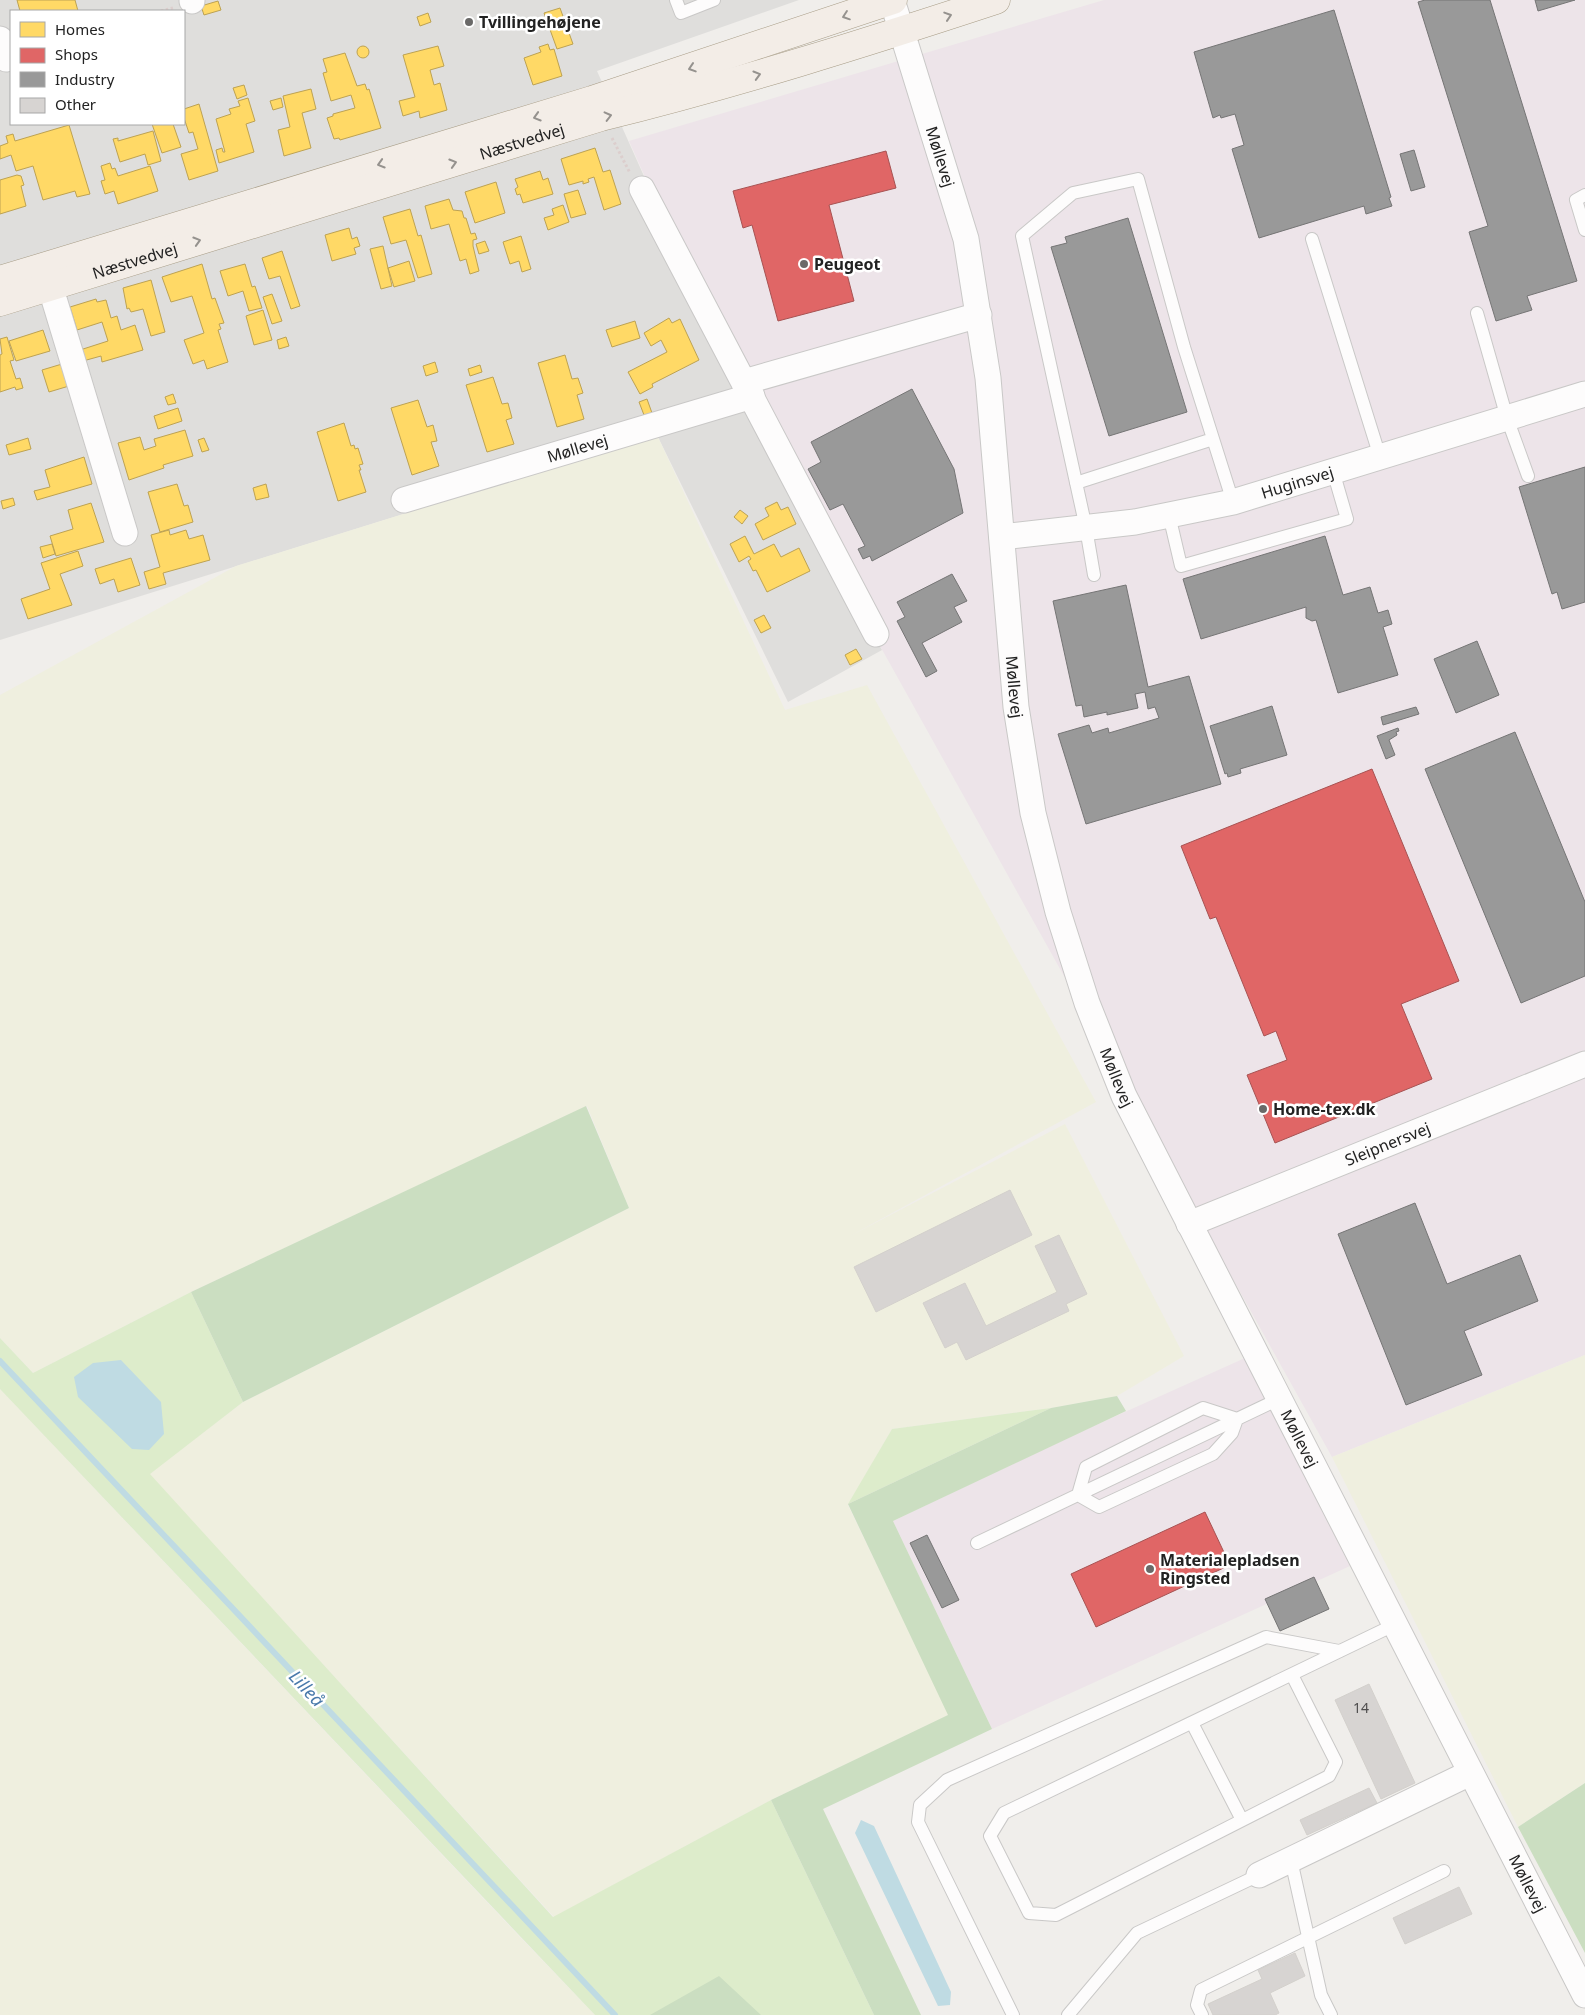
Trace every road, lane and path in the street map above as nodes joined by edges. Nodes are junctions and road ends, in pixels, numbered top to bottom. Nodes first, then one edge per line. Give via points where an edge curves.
1 (676, 0) edge
2 (714, 0) edge
3 (892, 0) edge
4 (996, 0) edge
5 (902, 31) junction
6 (601, 117) junction
7 (642, 189) joint
8 (1585, 195) edge
9 (1585, 230) edge
10 (1312, 239) dead end
11 (47, 276) junction
12 (0, 280) edge
13 (0, 302) edge
14 (1478, 313) dead end
15 (979, 315) junction
16 (748, 389) junction
17 (1585, 394) edge
18 (1507, 418) junction
19 (1213, 440) junction
20 (1380, 457) junction
21 (1333, 471) junction
22 (1528, 476) dead end
23 (1076, 484) junction
24 (404, 500) dead end
25 (1233, 502) junction
26 (1169, 515) junction
27 (1086, 528) junction
28 (125, 533) dead end
29 (1002, 537) junction
30 (1094, 576) dead end
31 (876, 634) dead end
32 (1585, 1064) edge
33 (1189, 1224) junction
34 (1278, 1399) junction
35 (1237, 1419) junction
36 (1078, 1495) junction
37 (977, 1543) dead end
38 (1394, 1625) junction
39 (1339, 1651) junction
40 (1292, 1674) junction
41 (1192, 1723) junction
42 (1470, 1773) junction
43 (1242, 1820) junction
44 (1292, 1860) junction
45 (1444, 1871) dead end
46 (1259, 1876) joint
47 (1308, 1939) junction
48 (1585, 1995) edge
49 (1012, 2015) edge
50 (1068, 2015) edge
51 (1202, 2015) edge
52 (1331, 2015) edge

1 - 2 lane via 681,12
3 - 5 street, Møllevej
3 -> 11 main road, Næstvedvej
5 -> 4 main road, Næstvedvej
6 -> 5 main road, Næstvedvej via 694,94
5 - 15 street, Møllevej via 966,239
6 - 7 path via 635,182
11 -> 6 main road, Næstvedvej
7 - 16 street
8 - 9 lane via 1576,200
10 - 20 lane
11 - 12 main road, Næstvedvej
11 - 13 main road, Næstvedvej
11 - 28 street
14 - 18 lane
15 - 16 street, Møllevej
15 - 29 street, Møllevej
16 - 24 street, Møllevej
16 - 31 street
17 - 18 street, Huginsvej
18 - 20 street, Huginsvej
18 - 22 lane
19 - 23 lane
19 - 23 lane via 1138,179 1073,193 1022,236
19 - 25 lane
20 - 21 street, Huginsvej
21 - 25 street, Huginsvej
21 - 26 lane via 1347,519 1180,566
23 - 27 lane
25 - 26 street, Huginsvej
26 - 27 street, Huginsvej
27 - 29 street, Huginsvej
27 - 30 lane
29 - 33 street, Møllevej via 1016,707 1033,813 1058,912 1087,1003 1124,1096
32 - 33 street, Sleipnersvej
33 - 34 street, Møllevej
34 - 35 lane
34 - 38 street, Møllevej
35 - 36 lane
35 - 36 lane via 1232,1433 1213,1454 1099,1507
35 - 36 lane via 1203,1408 1086,1467
36 - 37 lane
38 - 39 lane
38 - 42 street, Møllevej
39 - 40 lane
39 - 49 lane via 1266,1637 947,1780 920,1804 918,1822
40 - 41 lane
40 - 43 lane via 1336,1762 1329,1776
41 - 43 lane
41 - 43 lane via 1004,1814 990,1836 1030,1913 1056,1915
42 - 44 street
42 - 48 street, Møllevej
44 - 46 street
44 - 47 lane
45 - 47 lane
46 - 50 lane via 1138,1933
47 - 51 lane via 1201,1990 1197,2005
47 - 52 lane via 1321,1995

